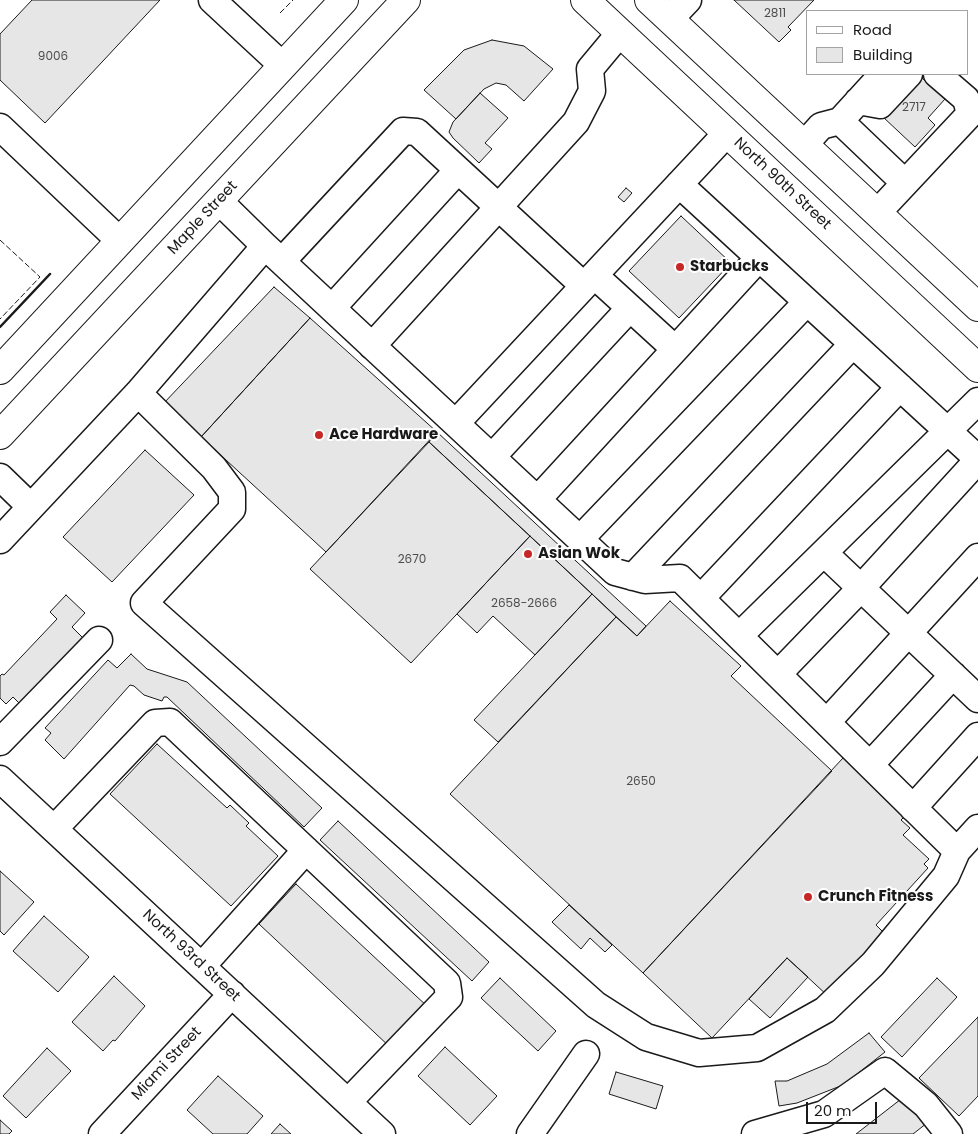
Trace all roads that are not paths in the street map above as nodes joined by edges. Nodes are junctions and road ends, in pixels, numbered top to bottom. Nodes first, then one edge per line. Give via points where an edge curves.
1 (344, 0) edge
2 (406, 0) edge
3 (586, 0) edge
4 (650, 0) edge
5 (688, 0) edge
6 (225, 4) edge
7 (670, 20) junction
8 (620, 33) junction
9 (283, 66) junction
10 (882, 75) edge
11 (908, 75) edge
12 (939, 75) edge
13 (858, 101) junction
14 (840, 120) junction
15 (0, 127) edge
16 (727, 133) junction
17 (804, 145) junction
18 (458, 170) junction
19 (905, 183) junction
20 (679, 184) junction
21 (219, 201) junction
22 (498, 207) junction
23 (878, 212) junction
24 (120, 241) junction
25 (273, 253) junction
26 (760, 258) junction
27 (589, 280) junction
28 (807, 302) junction
29 (978, 306) edge
30 (332, 308) junction
31 (630, 308) junction
32 (853, 344) junction
33 (372, 346) junction
34 (675, 349) junction
35 (978, 368) edge
36 (0, 370) edge
37 (900, 387) junction
38 (138, 393) junction
39 (978, 401) edge
40 (456, 423) junction
41 (948, 431) junction
42 (0, 435) edge
43 (492, 457) junction
44 (978, 459) edge
45 (0, 477) edge
46 (538, 499) junction
47 (31, 507) junction
48 (580, 539) junction
49 (0, 540) edge
50 (824, 553) junction
51 (978, 557) edge
52 (632, 576) junction
53 (861, 588) junction
54 (701, 598) junction
55 (909, 633) junction
56 (739, 636) junction
57 (99, 640) dead end
58 (778, 674) junction
59 (953, 675) junction
60 (978, 698) edge
61 (826, 722) junction
62 (978, 736) edge
63 (0, 742) edge
64 (870, 765) junction
65 (0, 779) edge
66 (913, 808) junction
67 (978, 828) edge
68 (54, 829) junction
69 (306, 850) junction
70 (958, 852) junction
71 (202, 966) junction
72 (232, 994) junction
73 (586, 1054) dead end
74 (348, 1102) junction
75 (102, 1134) edge
76 (382, 1134) edge
77 (530, 1134) edge
78 (755, 1134) edge
79 (949, 1134) edge

1 - 9 main road
2 - 21 main road, Maple Street
3 - 8 main road, North 90th Street
4 - 7 main road
5 - 7 street
6 - 9 street
7 - 17 main road
8 - 16 main road, North 90th Street
8 - 22 street via 590,69 592,91 576,122
9 - 24 main road
10 - 13 street
11 - 13 street via 880,105
12 - 19 street via 966,99 970,114
13 - 14 street
14 - 17 street via 821,126
14 - 19 street
15 - 24 street
16 - 20 street
16 - 35 main road, North 90th Street
17 - 23 main road
18 - 22 street
18 - 25 street via 417,132 403,131
18 - 30 street
19 - 23 street
20 - 26 street
20 - 27 street
21 - 25 street
21 - 42 main road, Maple Street
22 - 27 street
22 - 33 street
23 - 29 main road
24 - 36 main road
25 - 30 street
25 - 38 street
26 - 28 street
26 - 34 street
27 - 31 street
27 - 40 street
28 - 32 street
28 - 48 street
30 - 33 street
31 - 34 street
31 - 43 street
32 - 37 street
32 - 52 street
33 - 40 street
34 - 46 street
37 - 41 street
37 - 54 street
38 - 47 street
38 - 70 street via 214,468 232,492 232,509 144,603 596,1005 646,1036 699,1053 757,1048 825,1010 879,956 946,876
39 - 41 street
40 - 43 street
41 - 44 street
41 - 50 street
43 - 46 street
44 - 53 street
45 - 47 street
46 - 48 street
47 - 49 street
48 - 52 street via 615,572
50 - 53 street
50 - 56 street
51 - 55 street
52 - 54 street via 645,580 680,578
53 - 55 street
53 - 58 street
54 - 56 street
55 - 59 street
55 - 61 street
56 - 58 street
57 - 63 street
58 - 61 street
59 - 60 street
59 - 64 street
61 - 64 street
62 - 66 street
64 - 66 street
65 - 68 street, North 93rd Street
66 - 70 street
67 - 70 street
68 - 69 street via 155,723 170,722
68 - 71 street, North 93rd Street
69 - 71 street
69 - 74 street via 447,983 449,997
71 - 72 street, North 93rd Street
72 - 74 street, North 93rd Street
72 - 75 street, Miami Street
73 - 77 street
74 - 76 street, North 93rd Street
78 - 79 street via 824,1114 885,1071 926,1105

